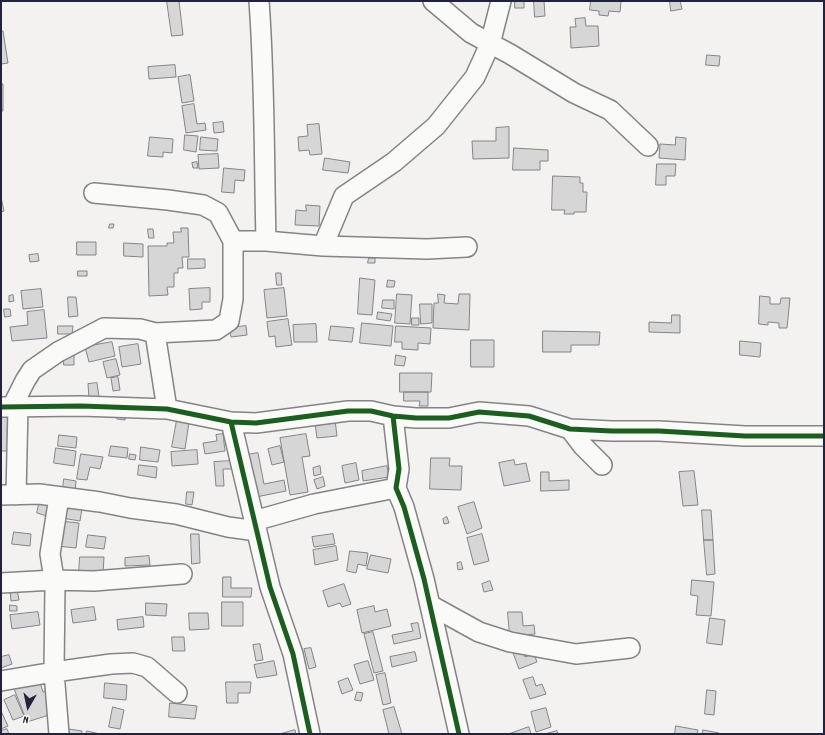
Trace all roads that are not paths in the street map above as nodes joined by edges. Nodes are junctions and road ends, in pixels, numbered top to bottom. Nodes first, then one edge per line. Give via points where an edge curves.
1 (259, 1) edge
2 (433, 1) edge
3 (501, 1) edge
4 (490, 44) junction
5 (648, 146) dead end
6 (94, 193) dead end
7 (233, 241) junction
8 (266, 241) junction
9 (323, 246) junction
10 (467, 247) dead end
11 (155, 333) junction
12 (10, 407) edge
13 (167, 409) junction
14 (393, 416) junction
15 (230, 422) junction
16 (570, 429) junction
17 (824, 436) edge
18 (602, 465) dead end
19 (396, 488) junction
20 (8, 495) edge
21 (59, 497) junction
22 (256, 526) junction
23 (182, 574) dead end
24 (54, 580) junction
25 (1, 583) edge
26 (430, 605) junction
27 (630, 648) dead end
28 (54, 672) junction
29 (1, 681) edge
30 (177, 693) dead end
31 (59, 734) edge
32 (310, 734) edge
33 (459, 734) edge

1 - 8 street via 263,48
2 - 4 street via 471,33
3 - 4 street
4 - 5 street via 574,93 610,110
4 - 9 street via 474,77 436,126 394,162 344,196
6 - 7 street via 203,205 218,213
7 - 8 street
7 - 11 street via 233,299 229,321 216,330
8 - 9 street
9 - 10 street via 426,249
11 - 12 street via 140,329 104,328 86,337 32,370
11 - 13 street
12 - 13 street
12 - 20 street
13 - 15 street
14 - 15 street via 371,411 256,423
14 - 16 street via 450,418 479,412 529,416
14 - 19 street via 399,469
15 - 22 street
16 - 17 street via 745,436
16 - 18 street
19 - 22 street via 314,504
19 - 26 street via 404,507
20 - 21 street via 39,494
21 - 22 street via 176,514 228,527
21 - 24 street via 50,554
22 - 32 street via 270,587 293,654
23 - 24 street via 94,581
24 - 25 street
24 - 28 street
26 - 27 street via 479,632 510,642 576,654
26 - 33 street
28 - 29 street
28 - 30 street via 133,662 147,667
28 - 31 street

